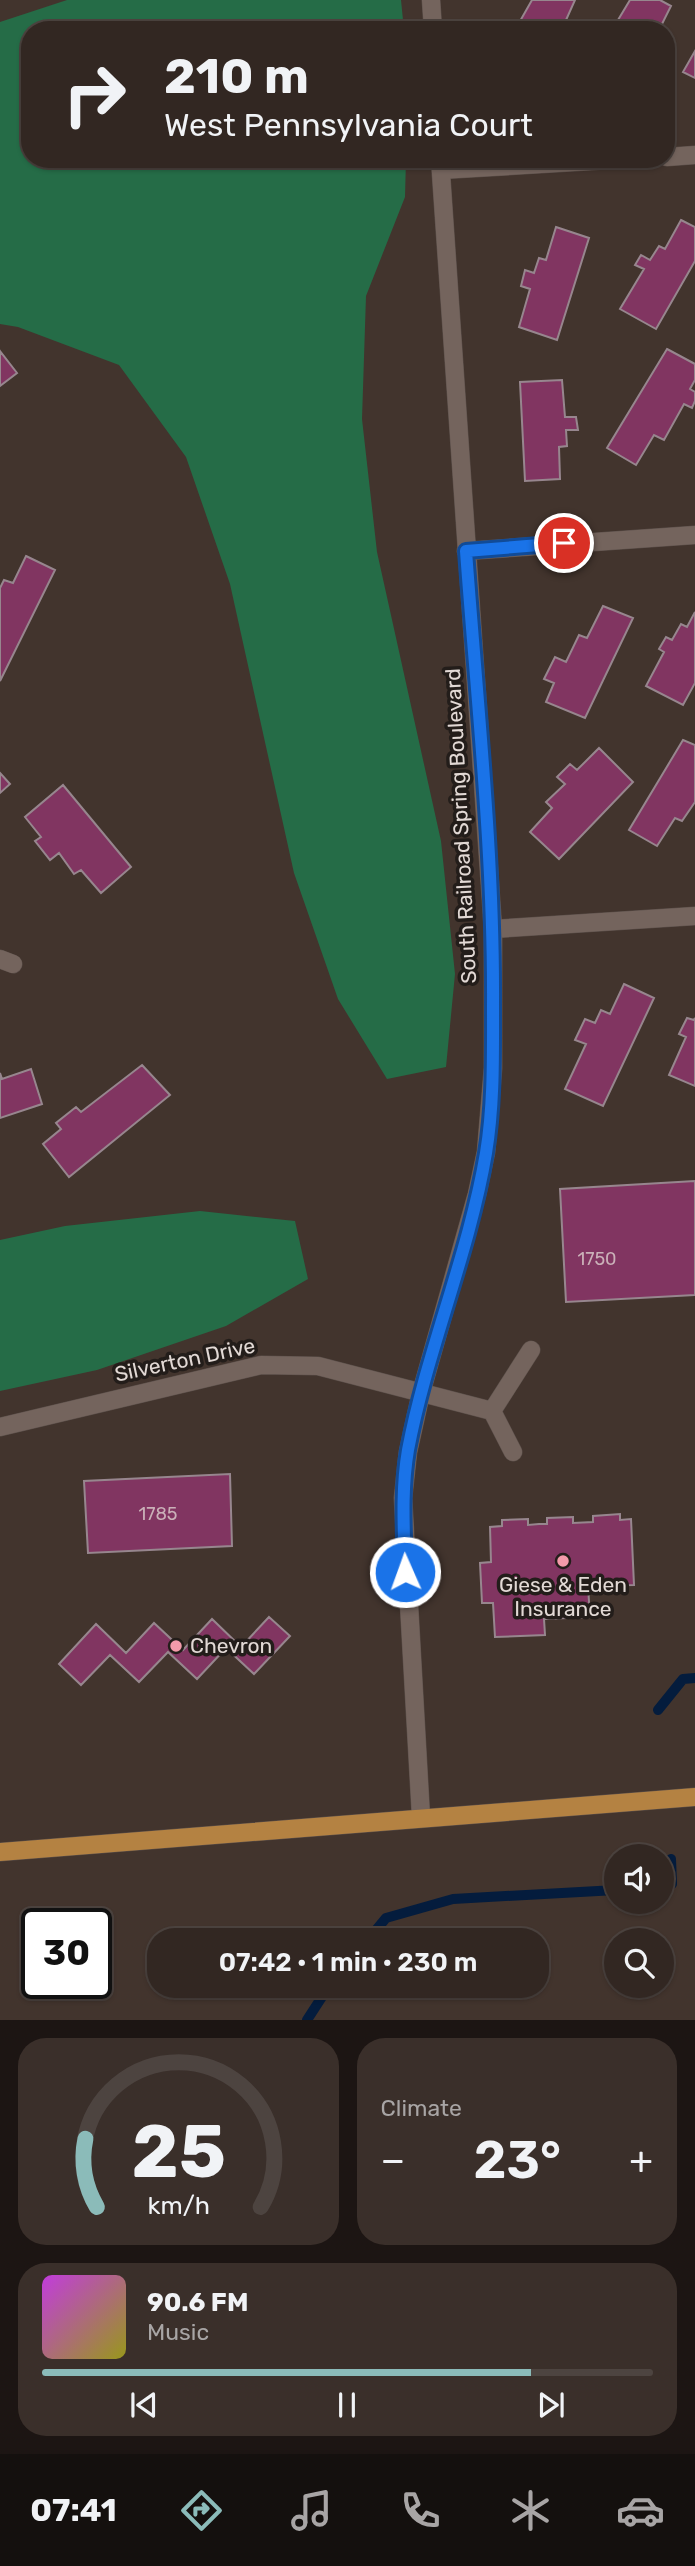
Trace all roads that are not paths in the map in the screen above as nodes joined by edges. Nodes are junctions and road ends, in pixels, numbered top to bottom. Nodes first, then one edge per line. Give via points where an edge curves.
1 (431, 0) edge
2 (432, 21) edge
3 (695, 155) edge
4 (675, 156) edge
5 (441, 168) edge
6 (695, 534) edge
7 (466, 551) junction
8 (695, 916) edge
9 (493, 929) junction
10 (531, 1350) dead end
11 (421, 1393) junction
12 (492, 1411) junction
13 (0, 1427) edge
14 (513, 1452) dead end
15 (695, 1797) edge
16 (421, 1817) junction
17 (0, 1852) edge

1 - 2 street
3 - 4 street
5 - 7 street, South Railroad Spring Boulevard
6 - 7 street
7 - 9 street, South Railroad Spring Boulevard
8 - 9 street
9 - 11 street, South Railroad Spring Boulevard via 493,1068 486,1152
10 - 12 street
11 - 12 street, Silverton Drive
11 - 13 street, Silverton Drive via 318,1366 261,1365
11 - 16 street, South Railroad Spring Boulevard via 403,1498
12 - 14 street
15 - 16 main road
16 - 17 main road

